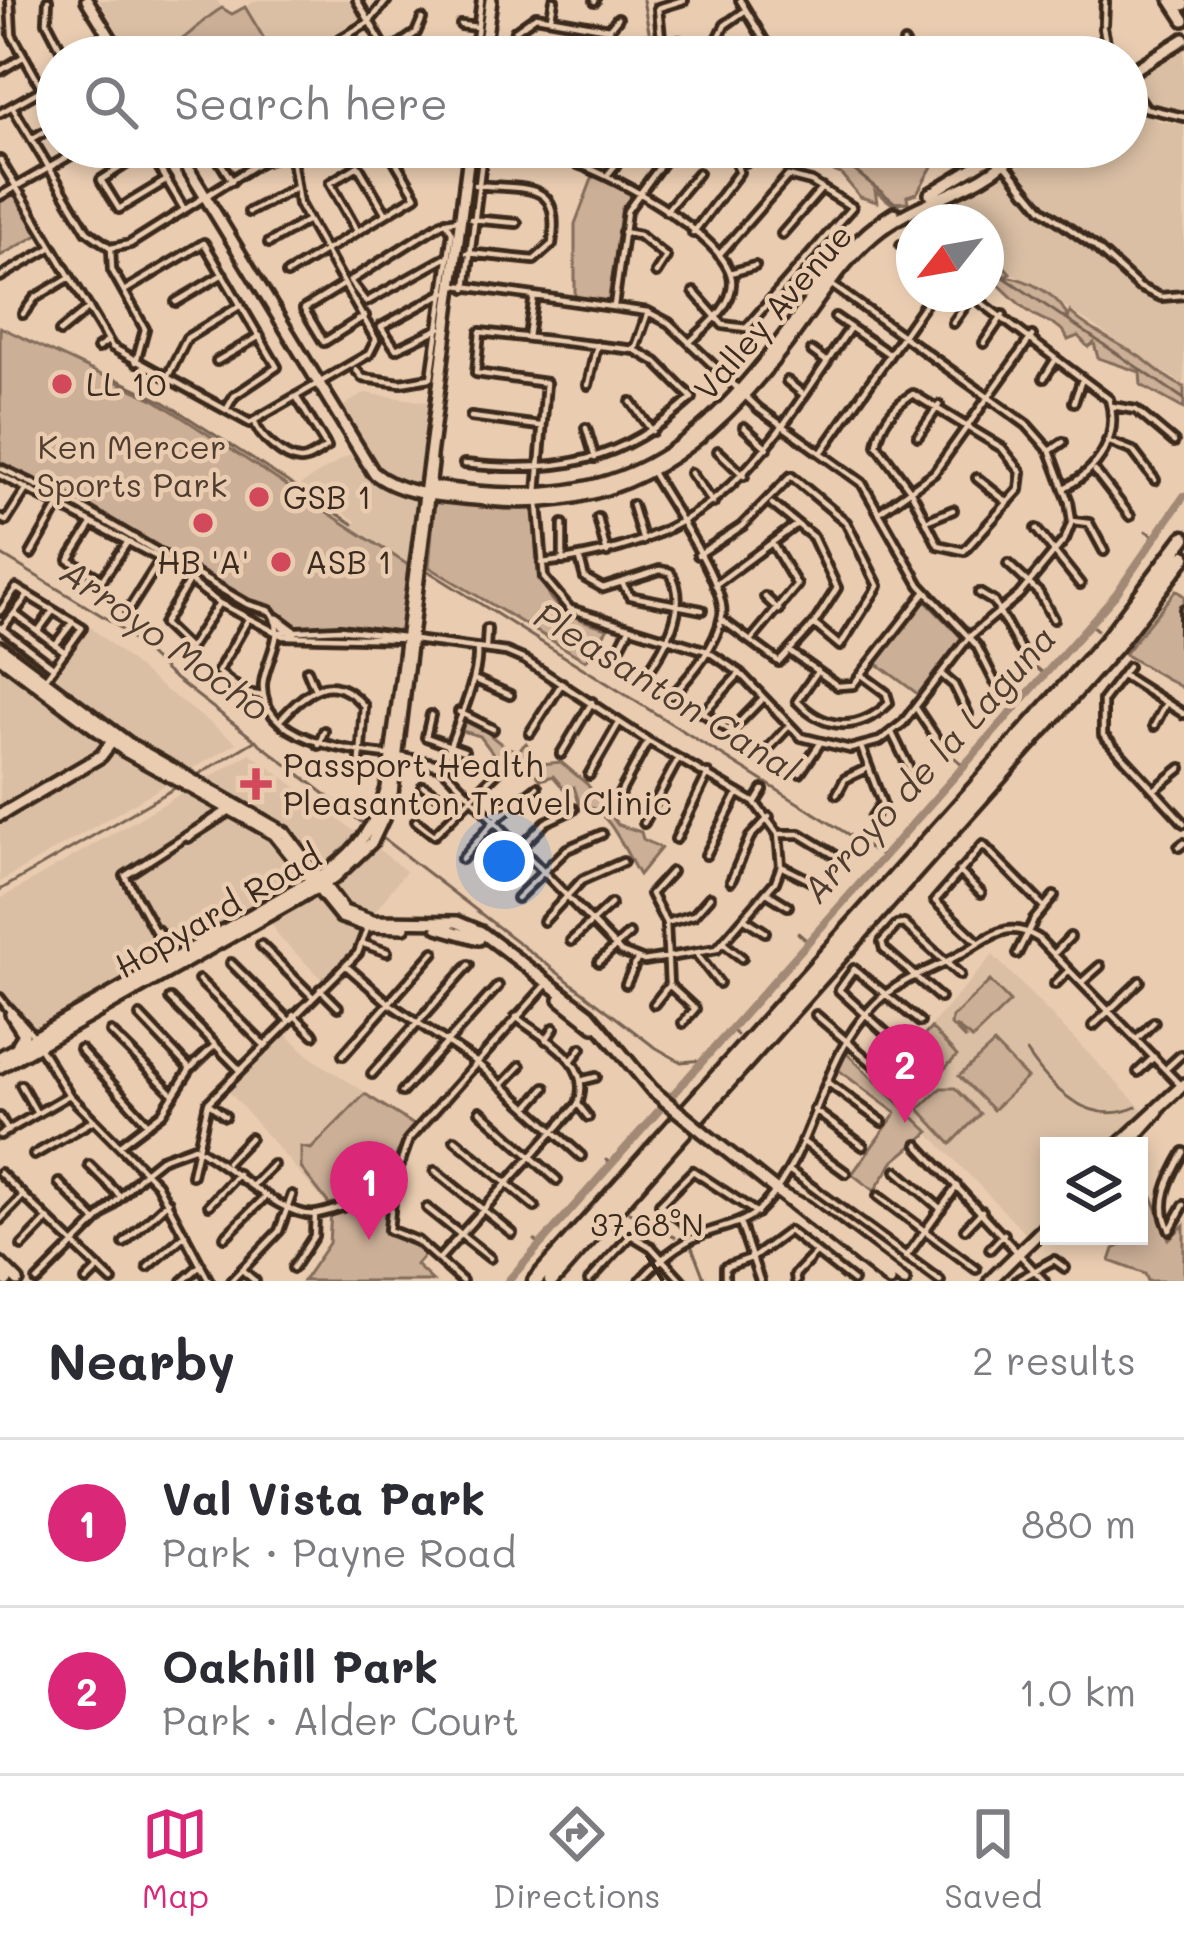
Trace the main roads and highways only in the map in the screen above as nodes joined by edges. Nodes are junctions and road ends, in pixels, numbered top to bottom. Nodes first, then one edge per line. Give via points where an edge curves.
1 (91, 0) edge
2 (491, 0) edge
3 (1171, 0) edge
4 (1184, 20) edge
5 (1184, 35) edge
6 (112, 36) edge
7 (486, 36) edge
8 (1148, 60) edge
9 (191, 168) edge
10 (473, 168) edge
11 (975, 168) edge
12 (740, 392) junction
13 (434, 484) junction
14 (412, 487) junction
15 (538, 500) junction
16 (427, 506) junction
17 (1184, 538) edge
18 (1184, 557) edge
19 (277, 626) road end
20 (293, 632) road end
21 (403, 636) junction
22 (0, 647) edge
23 (0, 656) edge
24 (115, 738) junction
25 (395, 756) junction
26 (0, 812) edge
27 (304, 862) junction
28 (332, 874) junction
29 (316, 883) junction
30 (288, 892) junction
31 (330, 898) junction
32 (368, 923) junction
33 (169, 961) junction
34 (10, 1011) road end
35 (36, 1041) junction
36 (11, 1051) junction
37 (0, 1057) edge
38 (0, 1067) edge
39 (1183, 1086) edge
40 (1131, 1137) edge
41 (776, 1191) junction
42 (1040, 1236) edge
43 (0, 1263) edge
44 (0, 1274) edge
45 (7, 1281) edge
46 (18, 1281) edge
47 (535, 1281) edge
48 (551, 1281) edge
49 (890, 1281) edge
50 (903, 1281) edge
51 (993, 1281) edge

1 - 6 main road
2 - 7 main road
3 - 4 main road
5 - 8 main road
9 - 14 main road, Valley Avenue via 376,468
10 - 13 main road, Hopyard Road via 436,379
11 - 12 main road, Valley Avenue via 868,231
12 - 15 main road, Valley Avenue via 648,466
12 - 15 main road, Valley Avenue via 652,472 590,496
13 - 14 main road, Valley Avenue
13 - 15 main road, Valley Avenue
13 - 16 main road, Hopyard Road
14 - 16 main road
16 - 21 main road, Hopyard Road
17 - 47 highway via 1106,641
18 - 48 highway via 1114,648
19 - 20 main road
21 - 25 main road, Hopyard Road
21 - 25 main road, Hopyard Road
22 - 24 main road
23 - 24 main road
24 - 26 main road via 100,757
24 - 27 main road via 280,838
25 - 28 main road, Hopyard Road via 380,821
27 - 28 main road
27 - 29 main road
27 - 30 main road
28 - 29 main road, Hopyard Road
28 - 31 main road
29 - 30 main road, Hopyard Road
29 - 31 main road
29 - 32 main road via 341,917
29 - 33 main road, Hopyard Road
30 - 33 main road, Hopyard Road
31 - 32 main road
32 - 41 main road, bridge via 466,925 589,1014 652,1090
33 - 35 main road, Hopyard Road
34 - 36 main road via 24,1035
35 - 36 main road, Hopyard Road
35 - 38 main road, Hopyard Road
36 - 37 main road, Hopyard Road
39 - 40 main road
41 - 49 main road
41 - 50 main road
42 - 51 main road
43 - 46 main road
44 - 45 main road

